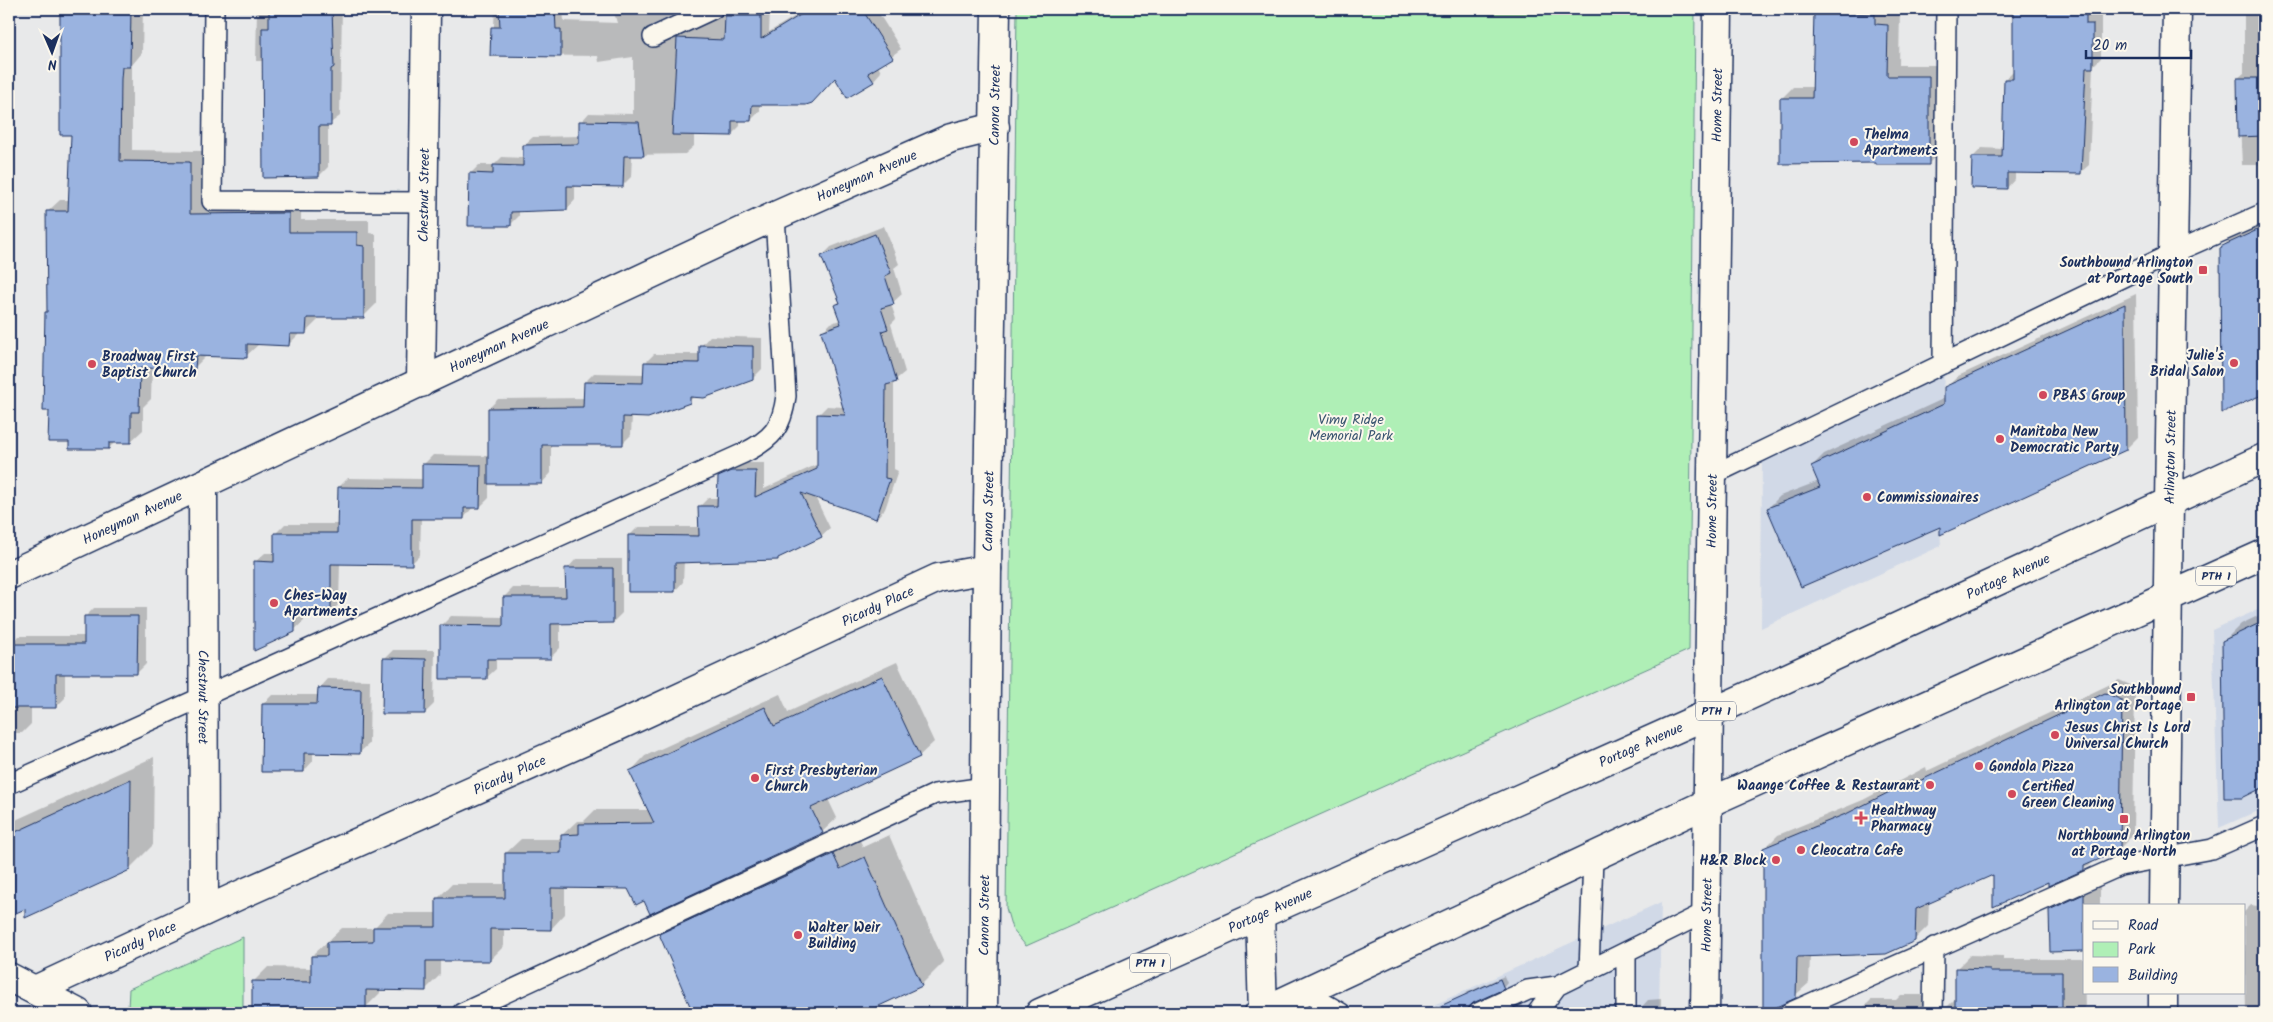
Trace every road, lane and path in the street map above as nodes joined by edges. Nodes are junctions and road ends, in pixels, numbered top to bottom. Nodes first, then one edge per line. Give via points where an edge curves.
1 (214, 9) edge
2 (426, 9) edge
3 (713, 9) edge
4 (996, 9) edge
5 (1718, 9) edge
6 (1946, 9) edge
7 (2177, 9) edge
8 (653, 37) dead end
9 (995, 127) junction
10 (424, 202) junction
11 (2264, 213) edge
12 (775, 216) junction
13 (2173, 253) junction
14 (1943, 364) junction
15 (422, 383) junction
16 (2264, 458) edge
17 (1712, 475) junction
18 (203, 485) junction
19 (2169, 502) junction
20 (2264, 554) edge
21 (986, 569) junction
22 (9, 575) edge
23 (2168, 598) junction
24 (205, 697) junction
25 (1709, 714) junction
26 (9, 784) edge
27 (985, 787) junction
28 (1708, 803) junction
29 (2264, 826) edge
30 (1593, 857) junction
31 (2165, 858) junction
32 (2164, 904) edge
33 (204, 911) junction
34 (1706, 912) junction
35 (1260, 913) junction
36 (1934, 947) junction
37 (1626, 952) junction
38 (1589, 970) junction
39 (9, 977) edge
40 (1557, 986) junction
41 (35, 990) junction
42 (1305, 992) junction
43 (2163, 994) edge
44 (1626, 1009) dead end
45 (78, 1013) edge
46 (462, 1013) edge
47 (983, 1013) edge
48 (1040, 1013) edge
49 (1262, 1013) edge
50 (1342, 1013) edge
51 (1478, 1013) edge
52 (1537, 1013) edge
53 (1705, 1013) edge
54 (1789, 1013) edge
55 (1933, 1013) edge
56 (2163, 1013) edge

1 - 10 lane via 212,201
2 - 10 main road, Chestnut Street
3 - 8 lane
4 - 9 main road, Canora Street
5 - 17 main road, Home Street
6 - 14 lane
7 - 13 main road, Arlington Street
9 - 12 main road, Honeyman Avenue via 951,138
9 - 21 main road, Canora Street
10 - 15 main road, Chestnut Street
11 - 13 lane
12 - 15 main road, Honeyman Avenue
12 - 24 lane via 786,396 784,413 772,435 744,453
13 - 14 lane
13 - 19 main road, Arlington Street
14 - 17 lane
15 - 18 main road, Honeyman Avenue
16 - 19 main road, Portage Avenue / PTH 1
17 - 25 main road, Home Street
18 - 22 main road, Honeyman Avenue
18 - 24 main road, Chestnut Street
19 - 23 main road, Arlington Street
19 - 25 main road, Portage Avenue / PTH 1
20 - 23 main road, PTH 1
21 - 27 main road, Canora Street
21 - 33 main road, Picardy Place via 938,578 614,728
23 - 28 main road, PTH 1
23 - 31 main road, Arlington Street
24 - 26 lane
24 - 33 main road, Chestnut Street
25 - 28 main road, Home Street
25 - 35 main road, Portage Avenue / PTH 1
27 - 46 lane via 935,794
27 - 47 main road, Canora Street
28 - 30 main road, PTH 1
28 - 34 main road, Home Street
29 - 31 lane via 2212,849
30 - 38 lane
30 - 42 main road, PTH 1
31 - 32 main road, Arlington Street
31 - 36 lane via 2120,866
33 - 41 main road, Picardy Place
34 - 37 lane
34 - 53 main road, Home Street
35 - 48 main road, Portage Avenue / PTH 1
35 - 49 main road
36 - 54 lane
36 - 55 lane
37 - 38 lane
37 - 44 lane
38 - 40 lane
39 - 41 main road
40 - 51 lane via 1528,990
40 - 52 lane
41 - 45 main road
42 - 49 main road, PTH 1
42 - 50 lane
43 - 56 main road

